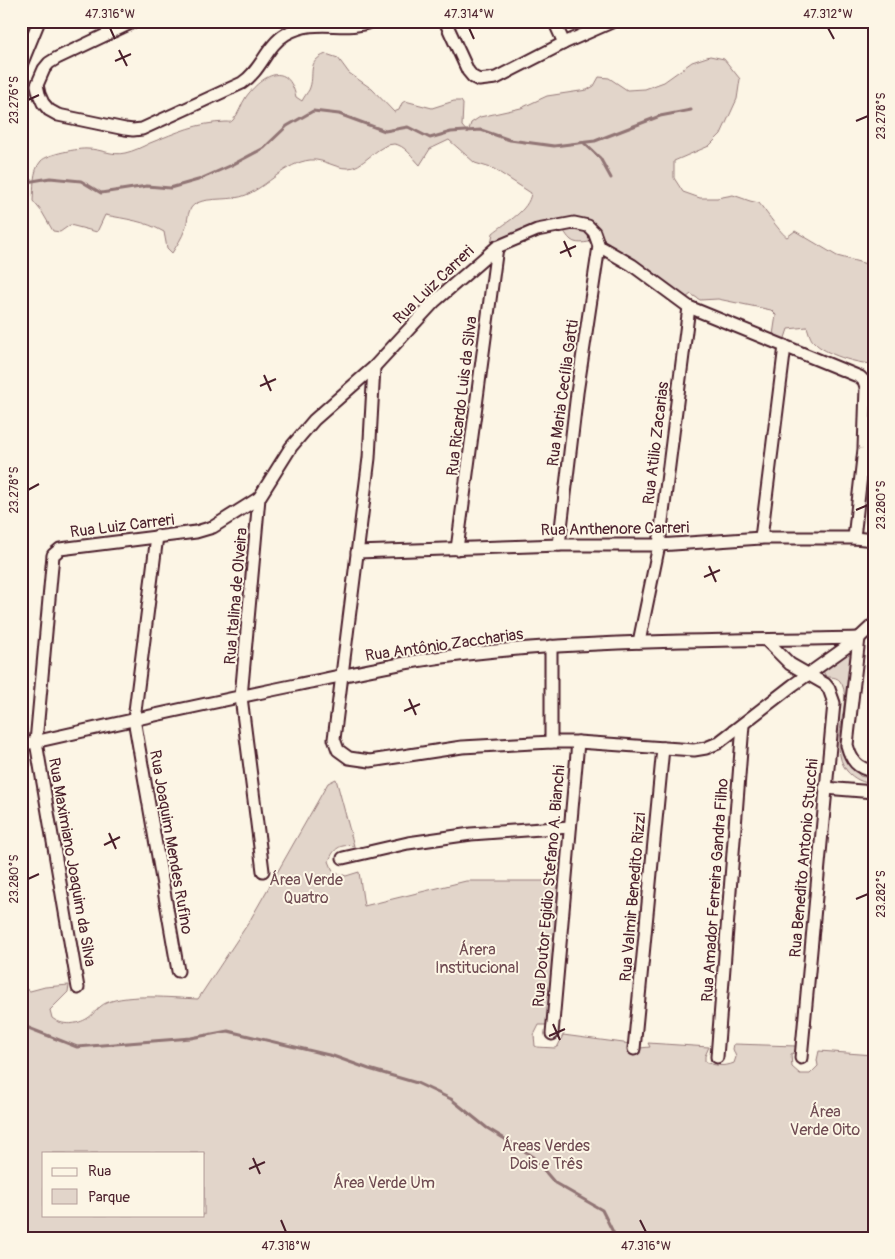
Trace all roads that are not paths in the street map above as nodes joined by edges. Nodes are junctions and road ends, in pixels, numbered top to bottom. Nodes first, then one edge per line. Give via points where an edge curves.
1 (39, 21) edge
2 (135, 21) edge
3 (374, 21) edge
4 (445, 21) edge
5 (554, 21) edge
6 (614, 21) edge
7 (564, 44) junction
8 (21, 65) edge
9 (599, 246) junction
10 (497, 247) junction
11 (689, 307) junction
12 (785, 346) junction
13 (374, 367) junction
14 (259, 498) junction
15 (157, 536) junction
16 (761, 538) junction
17 (854, 538) junction
18 (874, 540) edge
19 (559, 545) junction
20 (659, 545) junction
21 (457, 549) junction
22 (358, 552) junction
23 (53, 559) joint
24 (874, 624) edge
25 (859, 638) junction
26 (766, 640) junction
27 (639, 642) junction
28 (551, 646) junction
29 (807, 675) junction
30 (342, 676) junction
31 (241, 697) junction
32 (134, 719) junction
33 (743, 725) junction
34 (36, 742) junction
35 (552, 742) junction
36 (578, 742) junction
37 (21, 745) edge
38 (662, 748) junction
39 (874, 771) edge
40 (825, 788) junction
41 (874, 792) edge
42 (570, 828) junction
43 (343, 858) dead end
44 (263, 870) dead end
45 (178, 971) dead end
46 (78, 988) dead end
47 (552, 1034) dead end
48 (634, 1049) dead end
49 (718, 1057) dead end
50 (801, 1058) dead end

1 - 8 street
2 - 3 street via 49,62 37,85 49,110 58,115 132,130 142,129 250,79 284,35 306,25 350,27
4 - 7 street via 468,71 479,80 496,78
5 - 7 street
6 - 7 street
9 - 10 street, Rua Luiz Carreri via 588,226 574,223 538,230
9 - 11 street, Rua Luiz Carreri via 632,264
9 - 19 street, Rua Maria Cecília Gatti
10 - 13 street, Rua Luiz Carreri via 434,301
10 - 21 street, Rua Ricardo Luis da Silva
11 - 12 street, Rua Luiz Carreri
11 - 20 street, Rua Atilio Zacarias
12 - 16 street
12 - 17 street, Rua Luiz Carreri via 864,381 864,449
13 - 14 street, Rua Luiz Carreri via 314,420 291,447
13 - 22 street via 369,458
14 - 15 street, Rua Luiz Carreri via 213,527
14 - 31 street, Rua Italina de Olveira
15 - 23 street, Rua Luiz Carreri via 60,549
15 - 32 street, Rua Joaquim Mendes Rufino
16 - 17 street, Rua Anthenore Carreri
16 - 20 street, Rua Anthenore Carreri
17 - 18 street, Rua Anthenore Carreri
19 - 20 street, Rua Anthenore Carreri
19 - 21 street, Rua Anthenore Carreri
20 - 27 street, Rua Atilio Zacarias
21 - 22 street, Rua Anthenore Carreri
22 - 30 street
23 - 34 street, Rua Maximiano Joaquim da Silva
24 - 25 street
25 - 26 street, Rua Antônio Zaccharias
25 - 29 street
25 - 39 street via 847,745 857,765
26 - 27 street, Rua Antônio Zaccharias
26 - 29 street, Rua Benedito Antonio Stucchi via 790,664
27 - 28 street, Rua Antônio Zaccharias
28 - 30 street, Rua Antônio Zaccharias via 404,662
28 - 35 street
29 - 33 street
29 - 40 street, Rua Benedito Antonio Stucchi via 825,684 834,703
30 - 31 street, Rua Antônio Zaccharias
30 - 35 street via 334,739 338,750 349,758 370,761 462,747
31 - 32 street, Rua Antônio Zaccharias
31 - 44 street, Rua Italina de Olveira
32 - 34 street, Rua Antônio Zaccharias
32 - 45 street, Rua Joaquim Mendes Rufino
33 - 38 street via 706,748
33 - 49 street, Rua Amador Ferreira Gandra Filho
34 - 37 street, Rua Antônio Zaccharias
34 - 46 street, Rua Maximiano Joaquim da Silva
35 - 36 street
36 - 38 street
36 - 42 street, Rua Doutor Egidio Stefano A. Bianchi
38 - 48 street, Rua Valmir Benedito Rizzi
40 - 41 street
40 - 50 street, Rua Benedito Antonio Stucchi
42 - 43 street via 471,834 408,843
42 - 47 street, Rua Doutor Egidio Stefano A. Bianchi

